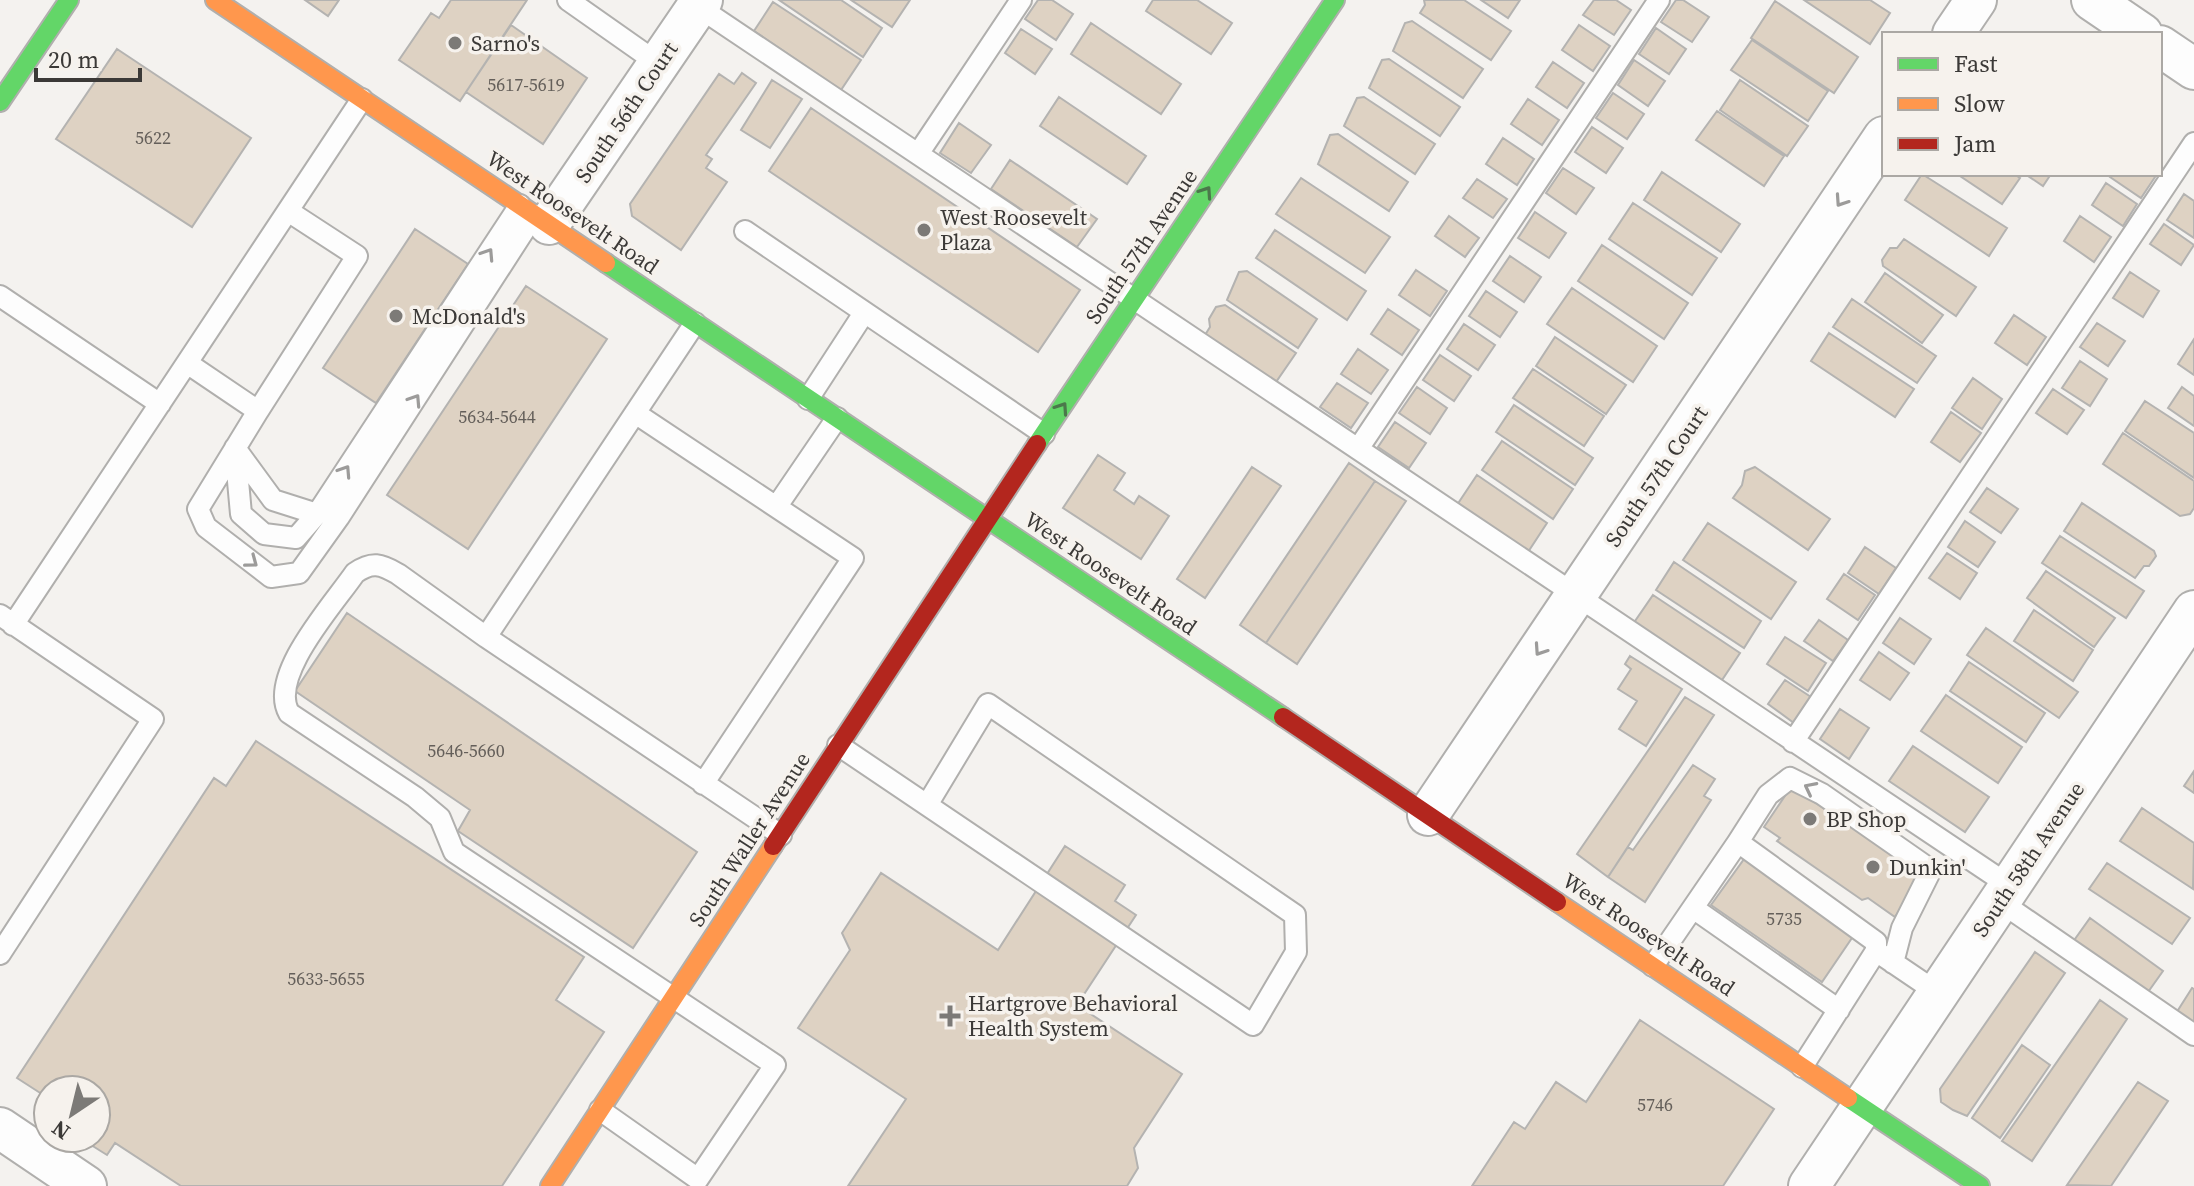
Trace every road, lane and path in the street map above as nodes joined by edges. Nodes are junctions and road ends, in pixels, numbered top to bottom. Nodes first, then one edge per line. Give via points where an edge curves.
1 (69, 0) edge
2 (568, 0) edge
3 (1021, 0) edge
4 (1335, 0) edge
5 (1659, 0) edge
6 (1976, 0) edge
7 (2092, 0) edge
8 (696, 2) edge
9 (229, 4) edge
10 (1954, 32) edge
11 (2139, 32) edge
12 (2162, 47) edge
13 (659, 64) junction
14 (2194, 69) edge
15 (362, 99) junction
16 (0, 102) edge
17 (1882, 140) edge
18 (2194, 143) edge
19 (918, 154) junction
20 (288, 211) junction
21 (534, 215) junction
22 (745, 231) dead end
23 (1, 294) edge
24 (1134, 299) junction
25 (864, 313) junction
26 (695, 323) junction
27 (187, 363) junction
28 (808, 399) junction
29 (160, 404) junction
30 (258, 411) junction
31 (635, 413) junction
32 (837, 418) junction
33 (1044, 434) junction
34 (235, 448) junction
35 (1358, 449) junction
36 (777, 506) junction
37 (317, 514) junction
38 (987, 519) junction
39 (1576, 596) junction
40 (2194, 611) edge
41 (7, 620) edge
42 (486, 637) junction
43 (1793, 742) junction
44 (838, 745) junction
45 (703, 784) junction
46 (927, 805) junction
47 (1428, 815) junction
48 (781, 835) junction
49 (1738, 842) junction
50 (2004, 894) junction
51 (1693, 908) junction
52 (0, 954) edge
53 (1884, 957) junction
54 (1653, 966) junction
55 (1938, 993) junction
56 (673, 998) junction
57 (1839, 1010) junction
58 (2194, 1035) edge
59 (1802, 1067) junction
60 (1861, 1107) junction
61 (600, 1110) junction
62 (0, 1128) edge
63 (86, 1186) edge
64 (550, 1186) edge
65 (1809, 1186) edge
66 (1980, 1186) edge

1 - 16 main road
2 - 13 lane
3 - 19 lane
24 -> 4 main road, South 57th Avenue
5 - 35 lane
6 - 10 street
7 - 11 street
8 - 13 street, South 56th Court
8 - 19 lane
9 - 15 main road, West Roosevelt Road
12 - 14 street
13 - 21 street, South 56th Court
15 - 20 lane
15 - 21 main road, West Roosevelt Road
17 -> 39 street, South 57th Court
18 - 43 lane
19 - 24 lane
20 - 27 lane
20 - 30 lane via 357,256
21 - 26 main road, West Roosevelt Road
34 -> 21 lane via 198,509 206,527 271,577 299,573
37 -> 21 lane
22 - 25 lane
23 - 29 lane
33 -> 24 main road, South 57th Avenue
24 - 35 lane
25 - 28 lane
25 - 33 lane
26 - 28 main road, West Roosevelt Road
26 - 31 lane
27 - 29 lane
27 - 30 lane
28 - 32 main road, West Roosevelt Road
29 - 41 lane
30 - 34 lane
31 - 36 lane
31 - 42 lane
32 - 36 lane
32 - 38 main road, West Roosevelt Road
33 - 38 main road, South 57th Avenue
34 - 37 lane via 273,500
34 - 37 lane via 241,514 264,534 296,538
35 - 39 lane
36 - 45 lane via 853,558
38 - 44 main road, South Waller Avenue
38 - 47 main road, West Roosevelt Road
39 - 43 lane
39 -> 47 street, South 57th Court
40 - 50 street, South 58th Avenue
41 - 52 lane via 153,719
42 - 45 lane
42 - 56 lane via 398,574 382,565 367,565 355,573 290,668 282,691 284,704 289,713 440,818 454,852
43 - 50 lane
44 - 46 lane
44 - 48 main road, South Waller Avenue
45 - 48 lane
46 - 46 lane via 1253,1025 1296,952 1295,915 988,704
47 - 54 main road, West Roosevelt Road
48 - 56 main road, South Waller Avenue
49 - 51 lane
49 - 53 lane via 1876,942
53 -> 49 lane via 1931,870 1822,794 1790,778 1768,795
50 - 55 street, South 58th Avenue
50 - 58 lane
51 - 54 lane
51 - 57 lane
53 - 55 lane
53 - 57 lane
54 - 59 main road, West Roosevelt Road
55 - 60 street, South 58th Avenue
56 - 61 main road, South Waller Avenue
56 - 61 lane via 775,1065 698,1179
57 - 59 lane
59 - 60 main road, West Roosevelt Road
60 - 65 street, South 58th Avenue
60 - 66 main road, West Roosevelt Road
61 - 64 main road, South Waller Avenue
62 - 63 street

